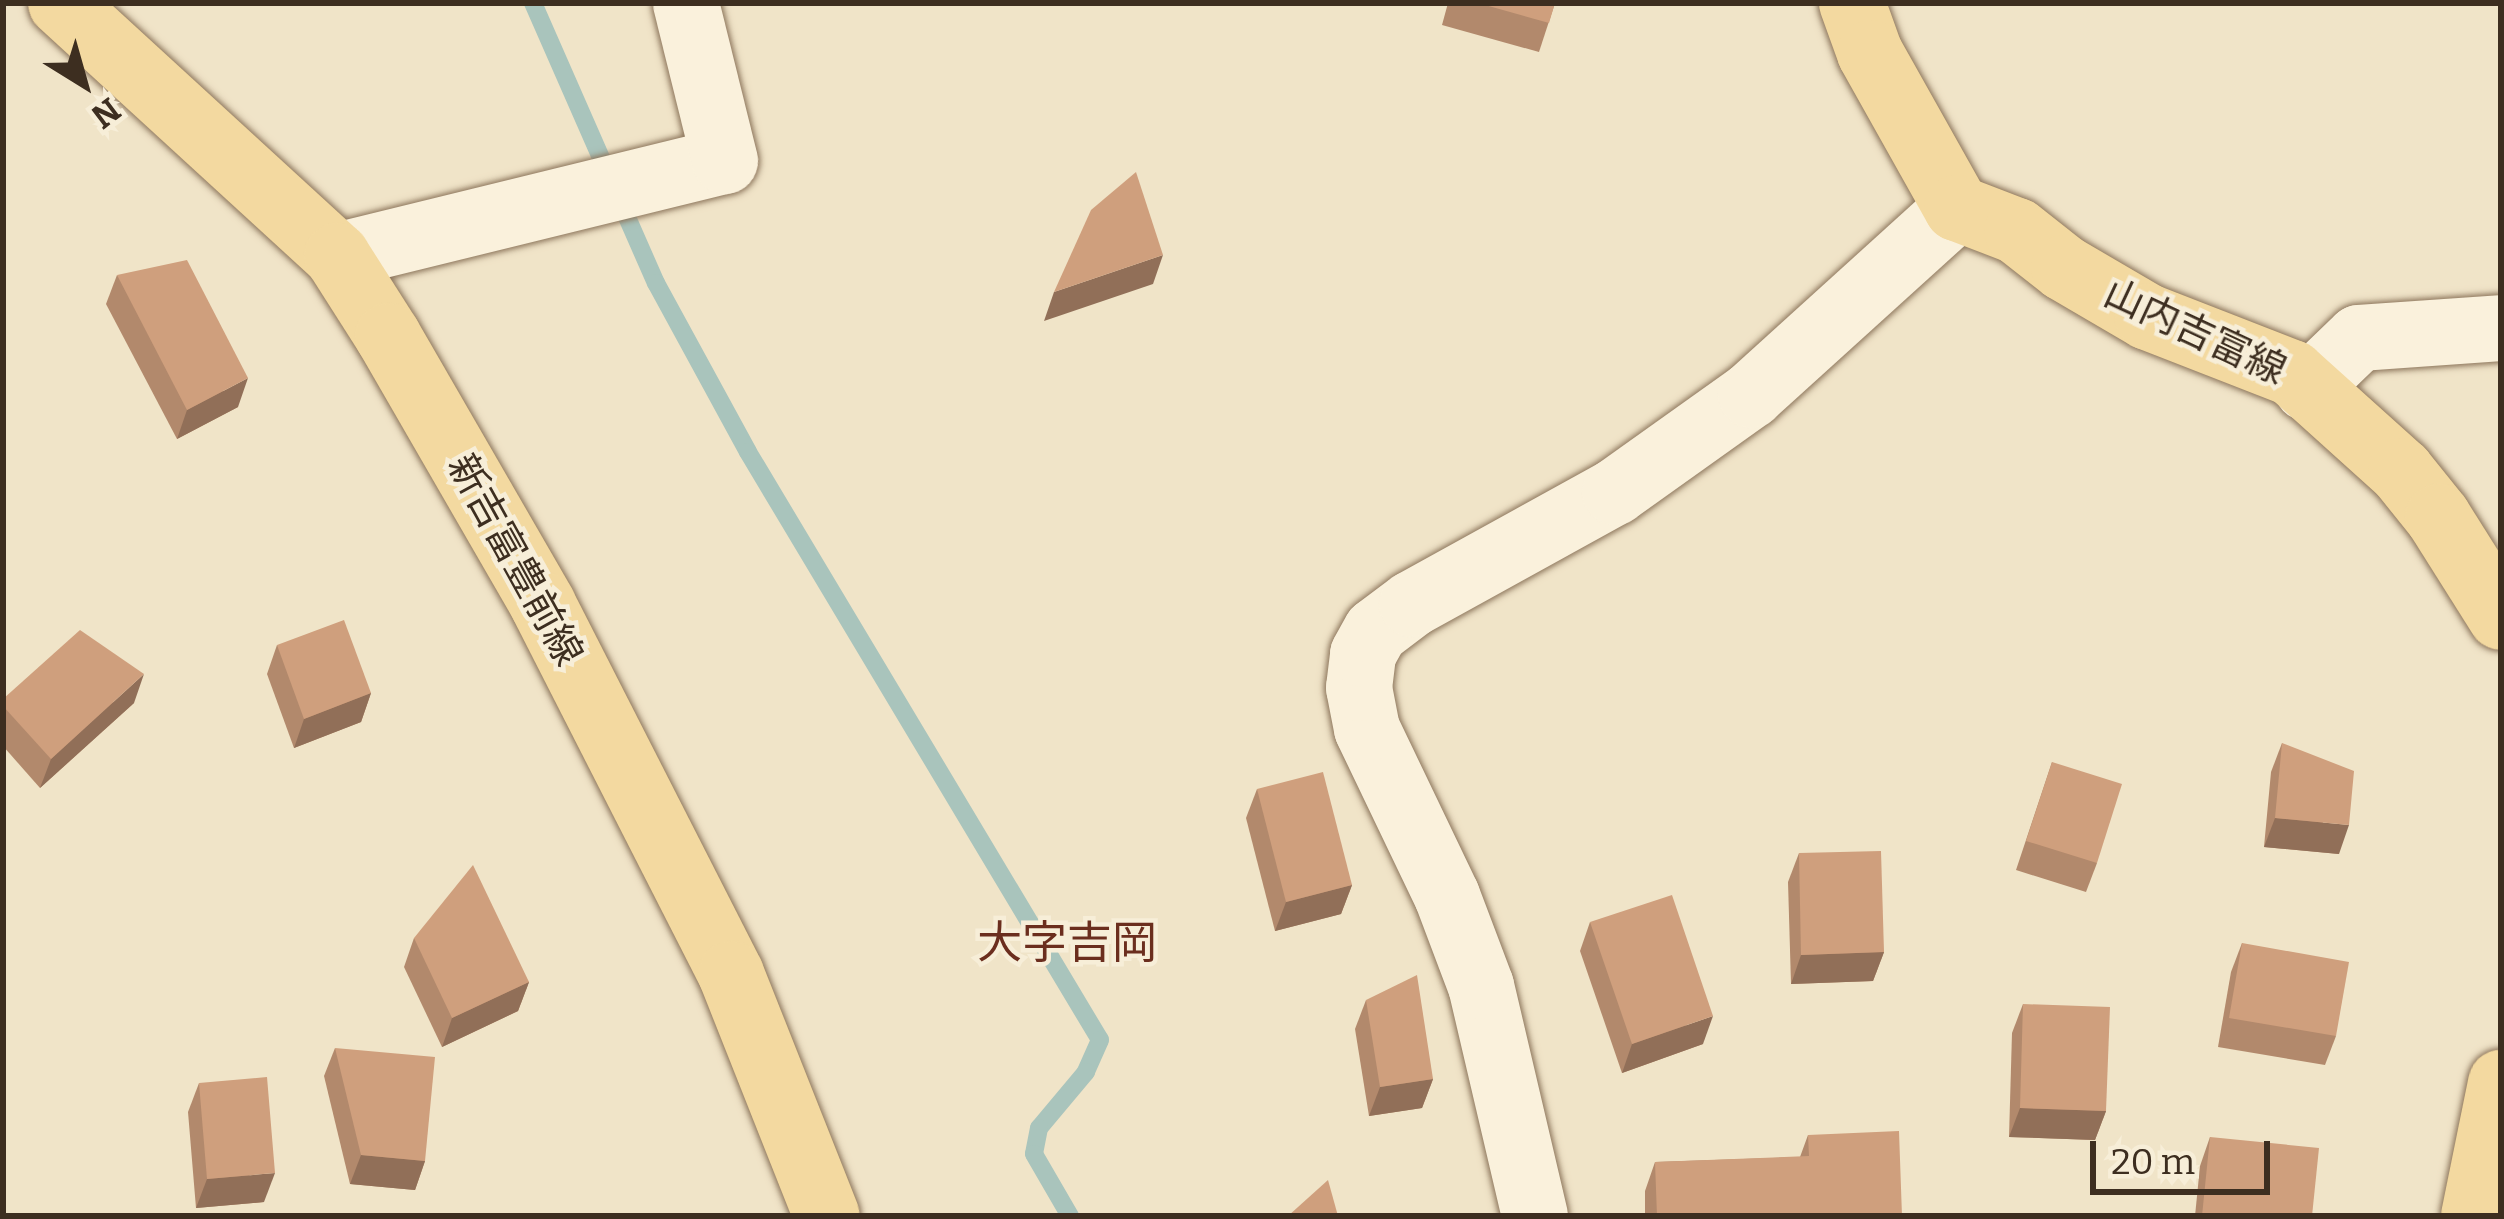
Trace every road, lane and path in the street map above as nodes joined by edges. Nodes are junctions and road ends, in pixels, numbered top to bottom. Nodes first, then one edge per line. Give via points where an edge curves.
1 (62, 3) edge
2 (686, 3) edge
3 (1852, 3) edge
4 (1958, 208) junction
5 (337, 256) junction
6 (2501, 328) edge
7 (2307, 388) junction
8 (2501, 617) edge
9 (2498, 1107) edge
10 (827, 1216) edge
11 (1535, 1216) edge
12 (2474, 1216) edge

1 - 5 main road, 新吉富豊前線
2 - 5 street via 725,161
3 - 4 main road via 1870,53
4 - 7 main road, 山内吉富線 via 2017,232 2148,317 2292,373
4 - 11 street via 1751,395 1615,492 1412,604 1376,631 1363,654 1367,729 1481,986
5 - 10 main road, 新吉富豊前線 via 575,666 731,974
6 - 7 street via 2359,338
7 - 8 main road, 山内吉富線 via 2402,471
9 - 12 main road

